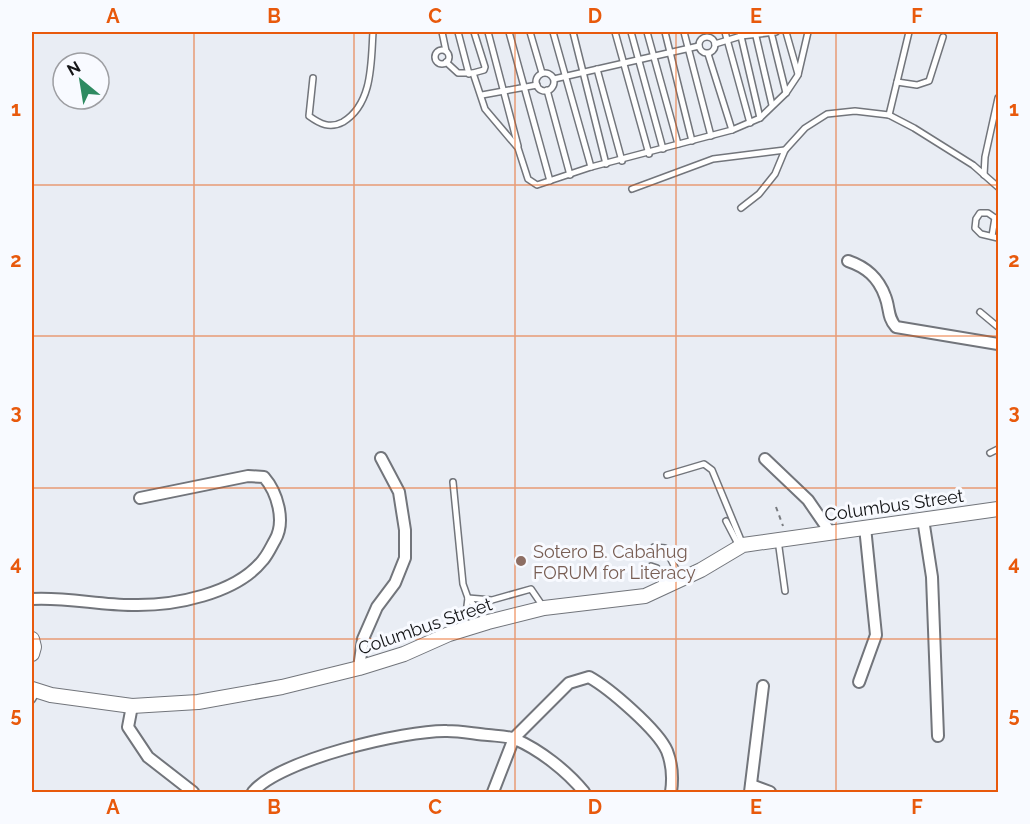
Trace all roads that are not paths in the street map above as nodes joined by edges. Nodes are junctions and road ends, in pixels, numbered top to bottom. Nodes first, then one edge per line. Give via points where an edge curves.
1 (373, 32) edge
2 (442, 32) edge
3 (458, 32) edge
4 (474, 32) edge
5 (488, 32) edge
6 (509, 32) edge
7 (530, 32) edge
8 (553, 32) edge
9 (573, 32) edge
10 (615, 32) edge
11 (631, 32) edge
12 (647, 32) edge
13 (664, 32) edge
14 (684, 32) edge
15 (725, 32) edge
16 (773, 32) edge
17 (786, 32) edge
18 (808, 32) edge
19 (909, 32) edge
20 (756, 33) edge
21 (704, 34) edge
22 (741, 34) edge
23 (943, 37) dead end
24 (728, 40) junction
25 (715, 44) junction
26 (699, 46) junction
27 (688, 48) junction
28 (446, 51) junction
29 (670, 51) junction
30 (708, 54) junction
31 (653, 55) junction
32 (639, 58) junction
33 (446, 62) junction
34 (623, 63) junction
35 (597, 69) junction
36 (584, 71) junction
37 (471, 74) junction
38 (542, 74) junction
39 (798, 75) junction
40 (566, 76) junction
41 (313, 78) dead end
42 (554, 79) junction
43 (897, 82) junction
44 (537, 85) junction
45 (524, 86) junction
46 (504, 90) junction
47 (547, 90) junction
48 (786, 93) junction
49 (482, 95) junction
50 (999, 98) edge
51 (772, 105) junction
52 (889, 115) junction
53 (759, 118) junction
54 (750, 123) junction
55 (732, 130) junction
56 (711, 136) junction
57 (692, 141) junction
58 (678, 144) junction
59 (518, 148) junction
60 (663, 149) junction
61 (785, 150) junction
62 (649, 154) junction
63 (622, 161) junction
64 (606, 164) junction
65 (591, 167) junction
66 (570, 175) junction
67 (984, 175) junction
68 (550, 181) junction
69 (999, 187) edge
70 (632, 189) dead end
71 (741, 208) dead end
72 (997, 219) edge
73 (995, 237) edge
74 (848, 261) dead end
75 (980, 312) dead end
76 (999, 327) edge
77 (999, 344) edge
78 (999, 449) edge
79 (990, 453) dead end
80 (381, 458) dead end
81 (765, 459) dead end
82 (667, 475) dead end
83 (453, 483) dead end
84 (140, 498) dead end
85 (999, 509) edge
86 (923, 519) junction
87 (726, 521) dead end
88 (865, 527) junction
89 (830, 532) junction
90 (783, 538) junction
91 (742, 546) junction
92 (654, 547) dead end
93 (651, 566) dead end
94 (682, 580) junction
95 (664, 589) junction
96 (785, 591) dead end
97 (468, 598) junction
98 (32, 599) edge
99 (544, 608) junction
100 (488, 622) junction
101 (464, 629) junction
102 (32, 639) edge
103 (32, 654) edge
104 (359, 668) junction
105 (859, 682) dead end
106 (763, 686) dead end
107 (33, 693) edge
108 (132, 706) junction
109 (938, 735) dead end
110 (514, 738) junction
111 (751, 789) edge
112 (192, 792) edge
113 (253, 792) edge
114 (493, 792) edge
115 (584, 792) edge
116 (672, 792) edge
117 (770, 792) edge

1 - 41 lane via 368,85 353,116 337,125 320,124 309,116
2 - 28 lane
3 - 37 lane
4 - 37 lane via 485,67
5 - 46 lane
6 - 45 lane
7 - 38 lane
8 - 40 lane
9 - 36 lane
10 - 34 lane
11 - 32 lane
12 - 31 lane
13 - 29 lane
14 - 27 lane
15 - 24 lane
16 - 20 lane
16 - 48 lane
17 - 39 lane
18 - 39 lane
19 - 43 lane
20 - 22 lane
20 - 51 lane
21 - 25 lane
21 - 26 lane
22 - 24 lane
22 - 53 lane
23 - 43 lane via 929,81 917,85
24 - 25 lane
24 - 54 lane
25 - 30 lane
26 - 27 lane
26 - 30 lane
27 - 29 lane
27 - 56 lane
28 - 33 lane
28 - 33 lane via 439,50 435,56 438,62
29 - 31 lane
29 - 57 lane
30 - 55 lane
31 - 32 lane
31 - 58 lane
32 - 34 lane
32 - 60 lane
33 - 37 lane via 458,73
34 - 35 lane
34 - 62 lane
35 - 36 lane
35 - 63 lane
36 - 40 lane
36 - 64 lane
37 - 49 lane
38 - 42 lane via 550,74
38 - 44 lane
39 - 48 lane
40 - 42 lane
40 - 65 lane
42 - 47 lane
43 - 52 lane
44 - 45 lane
44 - 47 lane
45 - 46 lane
45 - 68 lane
46 - 49 lane
46 - 59 lane
47 - 66 lane
48 - 51 lane
49 - 59 lane via 487,113
50 - 67 lane
51 - 53 lane
52 - 61 lane via 855,111 827,114 805,128
52 - 67 lane via 952,151
53 - 54 lane
54 - 55 lane
55 - 56 lane
56 - 57 lane
57 - 58 lane
58 - 60 lane
59 - 68 lane via 533,185
60 - 62 lane
61 - 70 lane via 713,159
61 - 71 lane via 775,174
62 - 63 lane
63 - 64 lane
64 - 65 lane
65 - 66 lane
66 - 68 lane
67 - 69 lane
72 - 73 lane
72 - 73 lane via 980,213 975,228
74 - 77 street via 874,276 896,327
75 - 76 lane
78 - 79 lane
80 - 104 street via 399,492 405,558 363,639
81 - 89 street via 808,500
82 - 91 lane via 704,464 712,470
83 - 97 lane via 462,584
84 - 98 street via 248,476 264,477 274,489 279,533 263,561 241,580 198,598 133,605
85 - 86 street, Columbus Street
86 - 88 street, Columbus Street
86 - 109 street via 932,577
87 - 91 lane
88 - 89 street, Columbus Street
88 - 105 street via 876,636
89 - 90 street, Columbus Street
90 - 91 street, Columbus Street
90 - 96 lane
91 - 94 street, Columbus Street
92 - 94 lane via 665,548
93 - 95 lane via 657,568
94 - 95 street, Columbus Street
95 - 99 street, Columbus Street via 645,596
97 - 99 lane via 492,600 531,589
97 - 100 lane
97 - 101 lane
99 - 100 street, Columbus Street
100 - 101 street, Columbus Street
101 - 104 street, Columbus Street
102 - 103 street
104 - 108 street, Columbus Street via 198,702
106 - 111 street
107 - 108 street, Columbus Street
108 - 112 street via 128,727 148,757
110 - 113 street via 446,731 371,742 279,772
110 - 114 street
110 - 115 street via 545,756
110 - 116 street via 569,683 589,677 609,688 666,749
111 - 117 street

